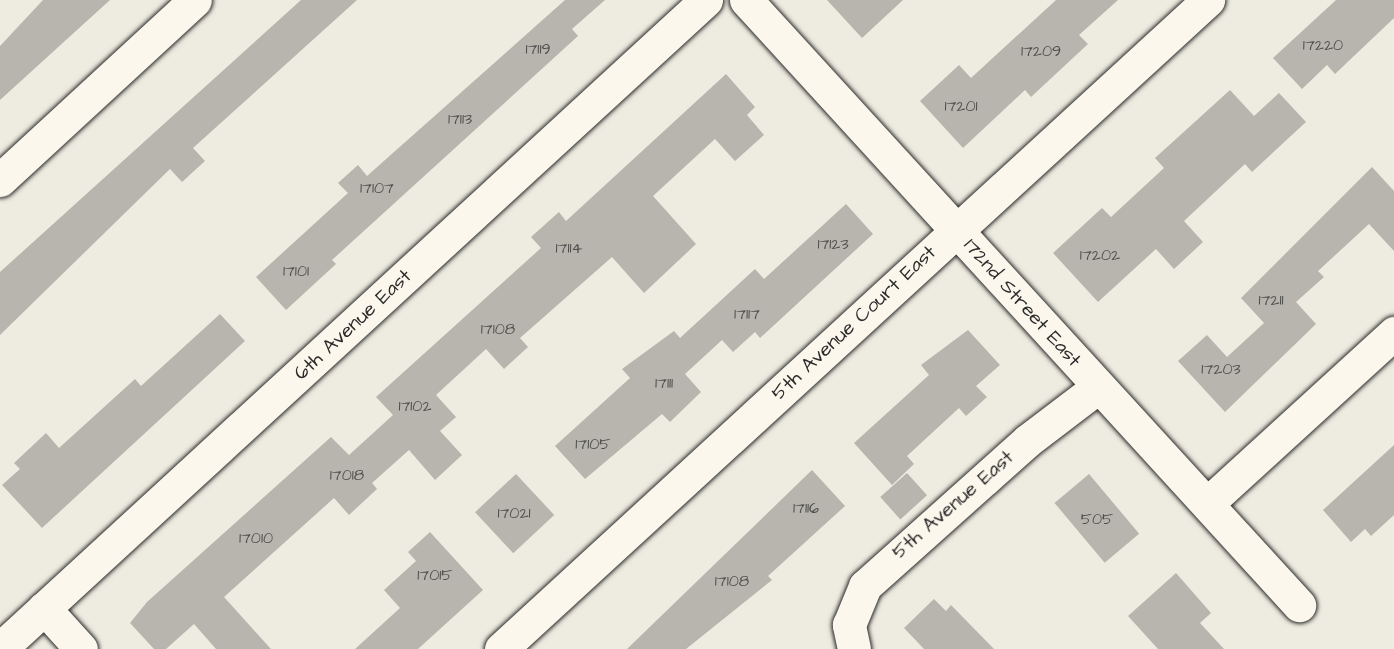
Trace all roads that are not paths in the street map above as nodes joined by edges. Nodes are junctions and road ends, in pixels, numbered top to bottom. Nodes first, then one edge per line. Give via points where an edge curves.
1 (195, 0) edge
2 (706, 0) edge
3 (746, 0) edge
4 (1208, 0) edge
5 (0, 180) edge
6 (956, 229) junction
7 (1394, 333) edge
8 (1098, 387) junction
9 (1209, 502) junction
10 (1299, 605) dead end
11 (44, 608) junction
12 (0, 649) edge
13 (81, 649) edge
14 (501, 649) edge
15 (854, 649) edge

1 - 5 street
2 - 11 street, 6th Avenue East
3 - 6 street, 172nd Street East
4 - 6 street, 5th Avenue Court East
6 - 8 street, 172nd Street East
6 - 14 street, 5th Avenue Court East
7 - 9 street
8 - 9 street, 172nd Street East
8 - 15 street, 5th Avenue East via 1027,441 872,578 851,611
9 - 10 street, 172nd Street East
11 - 12 street, 6th Avenue East
11 - 13 street

